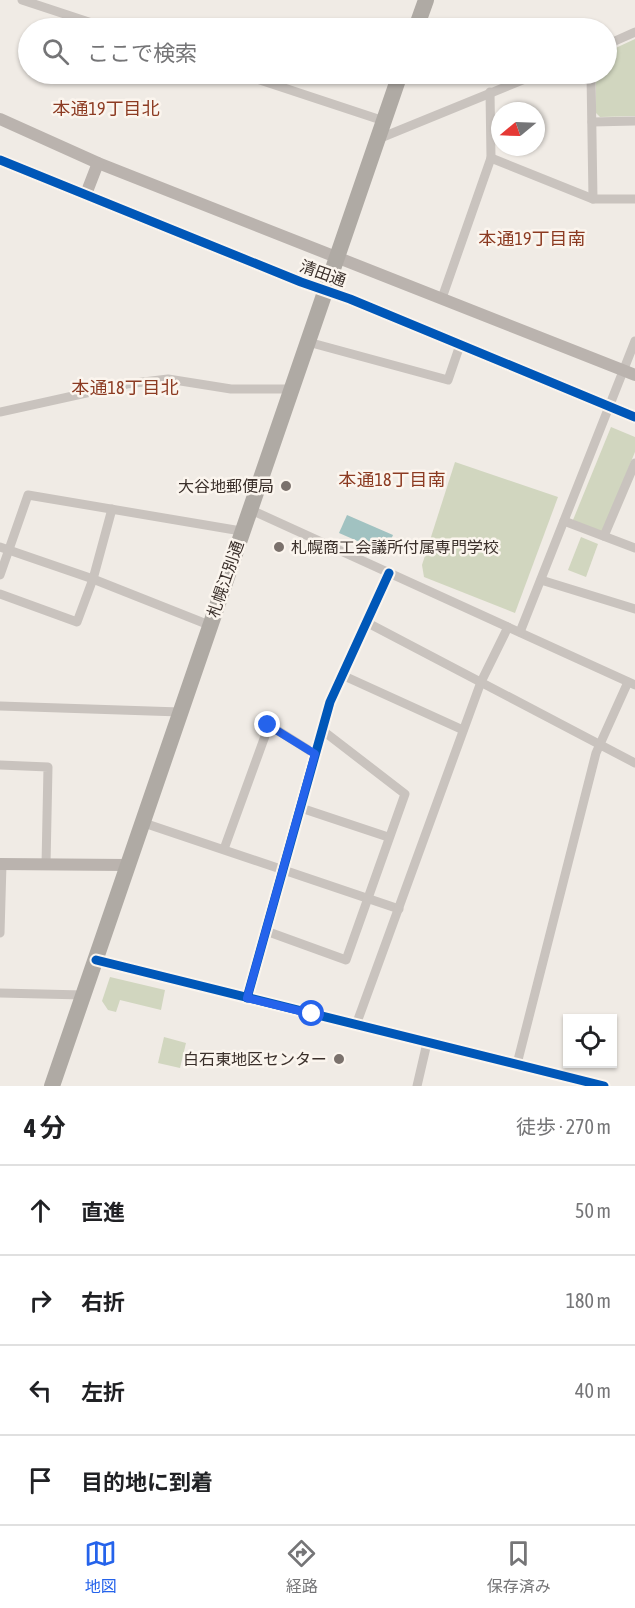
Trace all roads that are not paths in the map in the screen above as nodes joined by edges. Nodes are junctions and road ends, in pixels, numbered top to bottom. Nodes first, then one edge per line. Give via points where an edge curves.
1 (22, 0) edge
2 (426, 0) edge
3 (77, 18) edge
4 (420, 18) edge
5 (635, 32) edge
6 (617, 40) edge
7 (272, 84) edge
8 (397, 84) edge
9 (511, 84) edge
10 (591, 84) edge
11 (490, 92) junction
12 (0, 119) edge
13 (384, 121) junction
14 (635, 121) edge
15 (592, 122) junction
16 (378, 139) junction
17 (491, 158) junction
18 (0, 160) edge
19 (98, 163) junction
20 (86, 194) junction
21 (593, 199) junction
22 (635, 199) edge
23 (338, 256) junction
24 (325, 290) junction
25 (442, 298) junction
26 (635, 341) edge
27 (308, 342) junction
28 (460, 345) junction
29 (629, 372) edge
30 (290, 389) junction
31 (609, 406) junction
32 (0, 412) edge
33 (635, 417) edge
34 (635, 463) edge
35 (112, 509) junction
36 (249, 509) junction
37 (564, 521) junction
38 (241, 531) junction
39 (604, 536) junction
40 (635, 548) edge
41 (4, 549) edge
42 (389, 573) junction
43 (0, 575) edge
44 (93, 579) junction
45 (541, 580) junction
46 (0, 594) edge
47 (635, 609) edge
48 (366, 622) junction
49 (209, 625) junction
50 (508, 627) junction
51 (520, 632) junction
52 (342, 675) junction
53 (482, 682) junction
54 (631, 684) edge
55 (0, 706) edge
56 (180, 712) junction
57 (322, 730) junction
58 (463, 730) junction
59 (599, 745) junction
60 (315, 754) junction
61 (635, 763) edge
62 (0, 765) edge
63 (301, 808) junction
64 (141, 822) junction
65 (388, 837) junction
66 (224, 849) junction
67 (1, 864) edge
68 (45, 865) junction
69 (128, 865) junction
70 (283, 869) junction
71 (367, 897) junction
72 (399, 909) junction
73 (266, 932) junction
74 (0, 933) edge
75 (96, 960) junction
76 (0, 993) edge
77 (83, 995) junction
78 (247, 998) junction
79 (356, 1025) junction
80 (427, 1042) junction
81 (517, 1064) junction
82 (599, 1085) edge
83 (52, 1086) edge
84 (417, 1086) edge

1 - 3 street
2 - 4 highway
5 - 6 street
7 - 13 street
8 - 13 highway, 札幌江別通
9 - 11 street
10 - 15 street
11 - 16 street
11 - 17 street
12 - 19 street, 清田通
13 - 16 highway, 札幌江別通
14 - 15 street
15 - 21 street
16 - 23 highway, 札幌江別通
17 - 21 street
17 - 25 street
18 - 20 street, 清田通
19 - 20 street
19 - 23 street, 清田通
20 - 24 street, 清田通
21 - 22 street
23 - 24 highway, 札幌江別通
23 - 25 street, 清田通
24 - 27 highway, 札幌江別通
24 - 28 street, 清田通
25 - 29 street, 清田通
26 - 29 street
27 - 28 street via 448,380
27 - 30 highway, 札幌江別通
28 - 31 street, 清田通
29 - 31 street
30 - 32 street via 231,389 168,379
30 - 36 highway, 札幌江別通
31 - 33 street, 清田通
31 - 37 street
34 - 39 street
35 - 38 street
35 - 41 street via 28,495
35 - 44 street
36 - 38 highway, 札幌江別通
36 - 42 street
37 - 39 street
37 - 45 street
38 - 49 highway, 札幌江別通
39 - 40 street
41 - 43 street
41 - 44 street
42 - 48 street
42 - 50 street
44 - 46 street via 77,622
44 - 49 street
45 - 47 street
45 - 51 street
48 - 52 street
48 - 53 street
49 - 56 highway, 札幌江別通
50 - 51 street
50 - 53 street
51 - 54 street
52 - 57 street
52 - 58 street
53 - 58 street
53 - 59 street
54 - 59 street
55 - 56 street
56 - 64 highway, 札幌江別通
57 - 60 street
57 - 65 street via 405,794
58 - 72 street
59 - 61 street
59 - 81 street
60 - 63 street
60 - 66 street via 268,725
62 - 68 street via 48,767
63 - 65 street
63 - 70 street
64 - 66 street
64 - 69 highway, 札幌江別通
65 - 71 street
66 - 70 street
67 - 68 street
67 - 74 street
68 - 69 street
69 - 75 highway, 札幌江別通
70 - 71 street
70 - 73 street
71 - 72 street
71 - 73 street via 346,960
72 - 79 street
73 - 78 street
75 - 77 highway, 札幌江別通
75 - 78 street
76 - 77 street
77 - 83 highway, 札幌江別通
78 - 79 street
79 - 80 street
80 - 81 street
80 - 84 street
81 - 82 street

